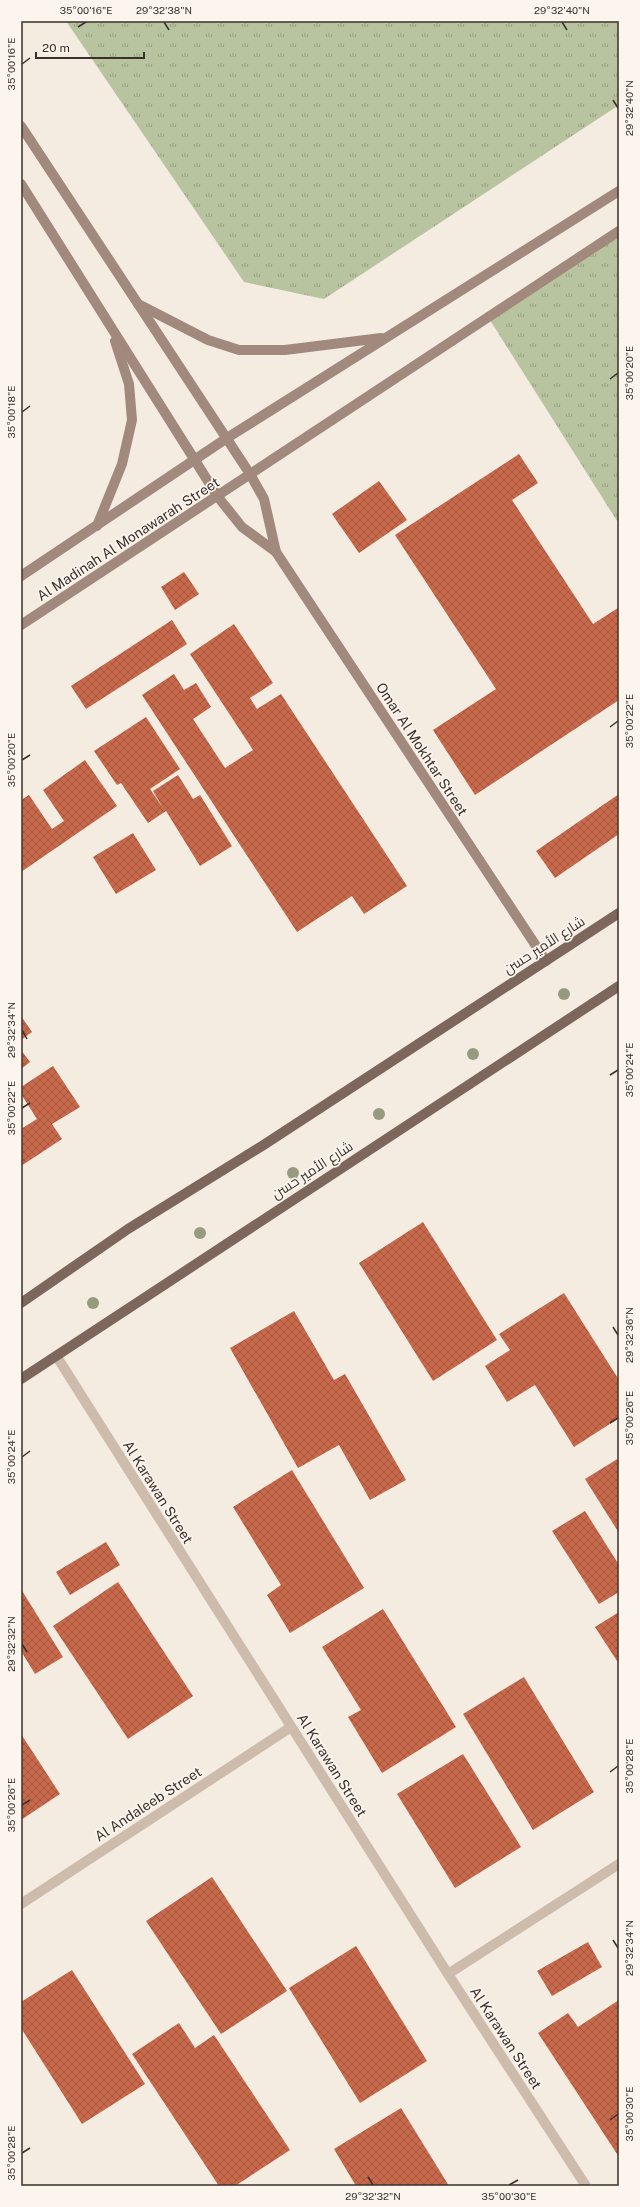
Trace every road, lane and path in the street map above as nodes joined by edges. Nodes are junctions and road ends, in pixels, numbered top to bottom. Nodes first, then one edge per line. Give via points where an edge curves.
1 (21, 126) edge
2 (21, 184) edge
3 (619, 191) edge
4 (619, 231) edge
5 (136, 303) junction
6 (111, 327) junction
7 (385, 338) junction
8 (227, 438) junction
9 (194, 459) junction
10 (250, 474) junction
11 (218, 497) junction
12 (97, 526) junction
13 (276, 552) junction
14 (21, 576) edge
15 (21, 626) edge
16 (619, 913) edge
17 (546, 961) junction
18 (619, 986) edge
19 (21, 1303) edge
20 (57, 1357) junction
21 (21, 1379) edge
22 (291, 1727) junction
23 (619, 1864) edge
24 (21, 1904) edge
25 (448, 1974) junction
26 (586, 2186) edge

1 - 5 main road
2 - 6 main road
3 - 7 main road, Al Madinah Al Monawarah Street
4 - 10 main road, Al Madinah Al Monawarah Street
5 - 7 main road via 208,340 239,350 285,350
5 - 8 main road
6 - 9 main road
6 - 12 main road via 129,384 132,420 122,464
7 - 8 main road, Al Madinah Al Monawarah Street
8 - 9 main road, Al Madinah Al Monawarah Street
8 - 10 main road
9 - 11 main road
9 - 12 main road, Al Madinah Al Monawarah Street
10 - 11 main road, Al Madinah Al Monawarah Street
10 - 13 main road via 264,499
11 - 13 main road via 242,528
11 - 15 main road, Al Madinah Al Monawarah Street
12 - 14 main road, Al Madinah Al Monawarah Street
13 - 17 main road, Omar Al Mokhtar Street
16 - 17 main road, شارع الأمير حسن
17 - 19 main road, شارع الأمير حسن via 262,1146 128,1229
18 - 20 main road, شارع الأمير حسن
20 - 21 main road, شارع الأمير حسن
20 - 22 street, Al Karawan Street
22 - 24 street, Al Andaleeb Street
22 - 25 street, Al Karawan Street
23 - 25 street
25 - 26 street, Al Karawan Street

